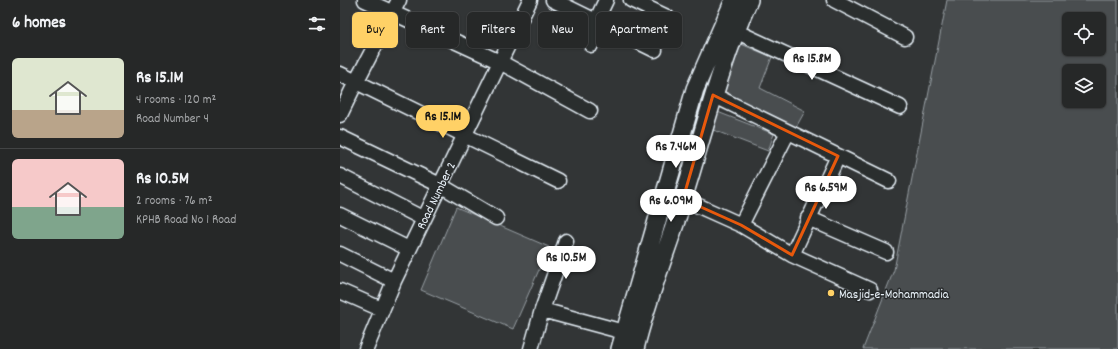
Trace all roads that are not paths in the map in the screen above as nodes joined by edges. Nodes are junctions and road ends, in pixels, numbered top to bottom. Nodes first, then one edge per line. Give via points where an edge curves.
1 (365, 0) edge
2 (399, 0) edge
3 (530, 0) edge
4 (553, 0) edge
5 (606, 0) edge
6 (631, 0) edge
7 (734, 0) edge
8 (749, 0) edge
9 (834, 0) edge
10 (391, 12) edge
11 (393, 12) edge
12 (600, 12) edge
13 (656, 12) edge
14 (398, 15) edge
15 (596, 21) joint
16 (735, 31) junction
17 (905, 37) dead end
18 (591, 45) dead end
19 (374, 48) edge
20 (652, 48) edge
21 (656, 50) dead end
22 (500, 62) junction
23 (340, 74) edge
24 (356, 82) junction
25 (712, 95) junction
26 (900, 107) dead end
27 (590, 110) dead end
28 (340, 116) edge
29 (788, 132) junction
30 (464, 135) junction
31 (340, 137) edge
32 (838, 156) junction
33 (340, 176) edge
34 (558, 181) dead end
35 (889, 181) dead end
36 (440, 185) junction
37 (683, 199) junction
38 (340, 215) edge
39 (496, 218) dead end
40 (808, 218) junction
41 (424, 219) junction
42 (741, 225) junction
43 (566, 241) dead end
44 (409, 249) junction
45 (886, 252) dead end
46 (340, 254) edge
47 (792, 254) junction
48 (394, 281) junction
49 (870, 290) dead end
50 (340, 291) edge
51 (381, 309) junction
52 (542, 310) junction
53 (632, 339) edge
54 (366, 349) edge
55 (532, 349) edge
56 (620, 349) edge

1 - 10 street
2 - 11 street
3 - 22 street, Road Number 2
4 - 15 street
5 - 12 street
6 - 13 street
7 - 53 main road via 695,89
8 - 16 main road
9 - 17 street
14 - 22 street
15 - 18 street
16 - 25 main road
16 - 26 street
19 - 24 street
20 - 21 street
22 - 27 street
22 - 30 street, Road Number 2
23 - 24 street
24 - 28 street
24 - 30 street
25 - 29 street
25 - 37 main road
29 - 32 street
29 - 42 street
30 - 34 street
30 - 36 street, Road Number 2
31 - 36 street
32 - 35 street
32 - 40 street
33 - 41 street
36 - 39 street
36 - 41 street, Road Number 2
37 - 42 street
37 - 53 main road
38 - 44 street
40 - 45 street
40 - 47 street
41 - 44 street, Road Number 2
42 - 47 street
43 - 52 street
44 - 48 street, Road Number 2
46 - 48 street
47 - 49 street
48 - 51 street, Road Number 2
50 - 51 street
51 - 54 street, Road Number 2
52 - 53 street
52 - 55 street
53 - 56 main road

